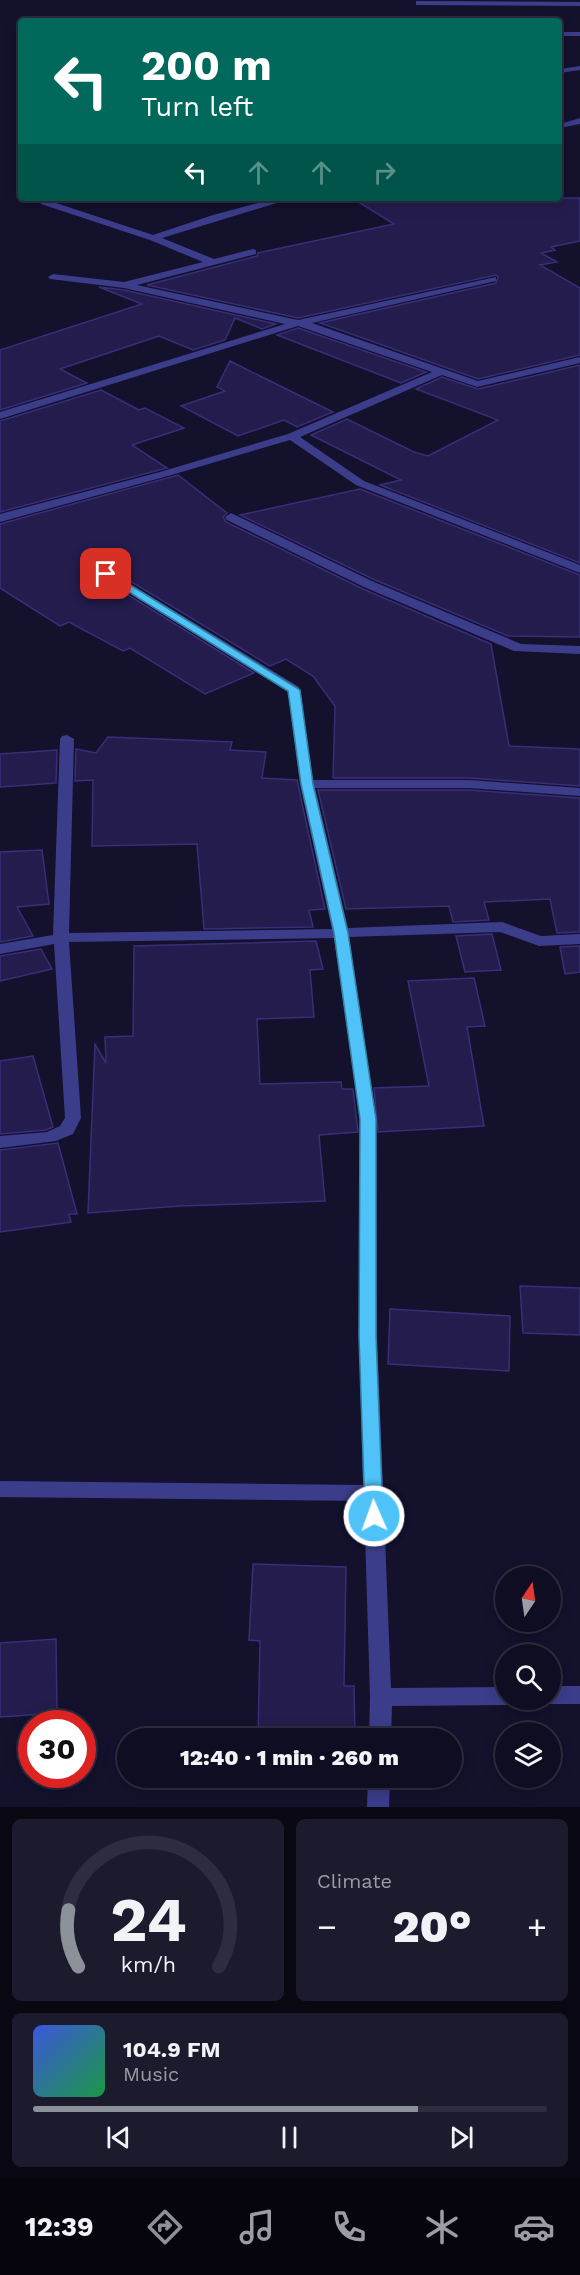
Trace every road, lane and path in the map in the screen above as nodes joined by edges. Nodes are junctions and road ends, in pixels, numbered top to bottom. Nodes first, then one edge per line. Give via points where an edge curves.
1 (419, 3) dead end
2 (580, 4) edge
3 (562, 34) edge
4 (580, 34) edge
5 (580, 68) edge
6 (562, 71) edge
7 (580, 120) edge
8 (562, 125) edge
9 (277, 201) edge
10 (44, 202) dead end
11 (153, 238) junction
12 (253, 252) dead end
13 (210, 261) junction
14 (53, 277) dead end
15 (493, 279) dead end
16 (124, 285) junction
17 (295, 324) junction
18 (580, 360) edge
19 (443, 371) junction
20 (0, 416) edge
21 (292, 436) junction
22 (231, 517) dead end
23 (0, 518) edge
24 (88, 562) dead end
25 (580, 569) edge
26 (580, 650) edge
27 (67, 739) dead end
28 (307, 784) junction
29 (580, 792) edge
30 (341, 933) junction
31 (61, 938) junction
32 (580, 939) edge
33 (0, 949) edge
34 (0, 1142) edge
35 (0, 1489) edge
36 (373, 1493) junction
37 (561, 1695) edge
38 (580, 1695) edge
39 (495, 1696) edge
40 (381, 1697) junction
41 (380, 1728) edge
42 (379, 1788) edge
43 (378, 1807) edge

1 - 2 street
3 - 4 street
5 - 6 street
7 - 8 street
9 - 11 street
10 - 11 street
11 - 13 street
12 - 13 street
13 - 16 street
14 - 16 street
15 - 17 street
16 - 17 street
17 - 19 street
17 - 20 street
18 - 19 street via 477,384
19 - 21 street
21 - 23 street
21 - 25 street via 360,483
22 - 26 street via 368,584 519,648
24 - 28 street via 294,690
27 - 31 street
28 - 29 street via 470,784
28 - 30 street
30 - 31 street
30 - 32 street via 502,927 539,941
30 - 36 street via 368,1119
31 - 33 street
31 - 34 street via 73,1118 67,1130 50,1137
35 - 36 street
36 - 40 street
37 - 38 street
39 - 40 street
40 - 41 street
42 - 43 street

